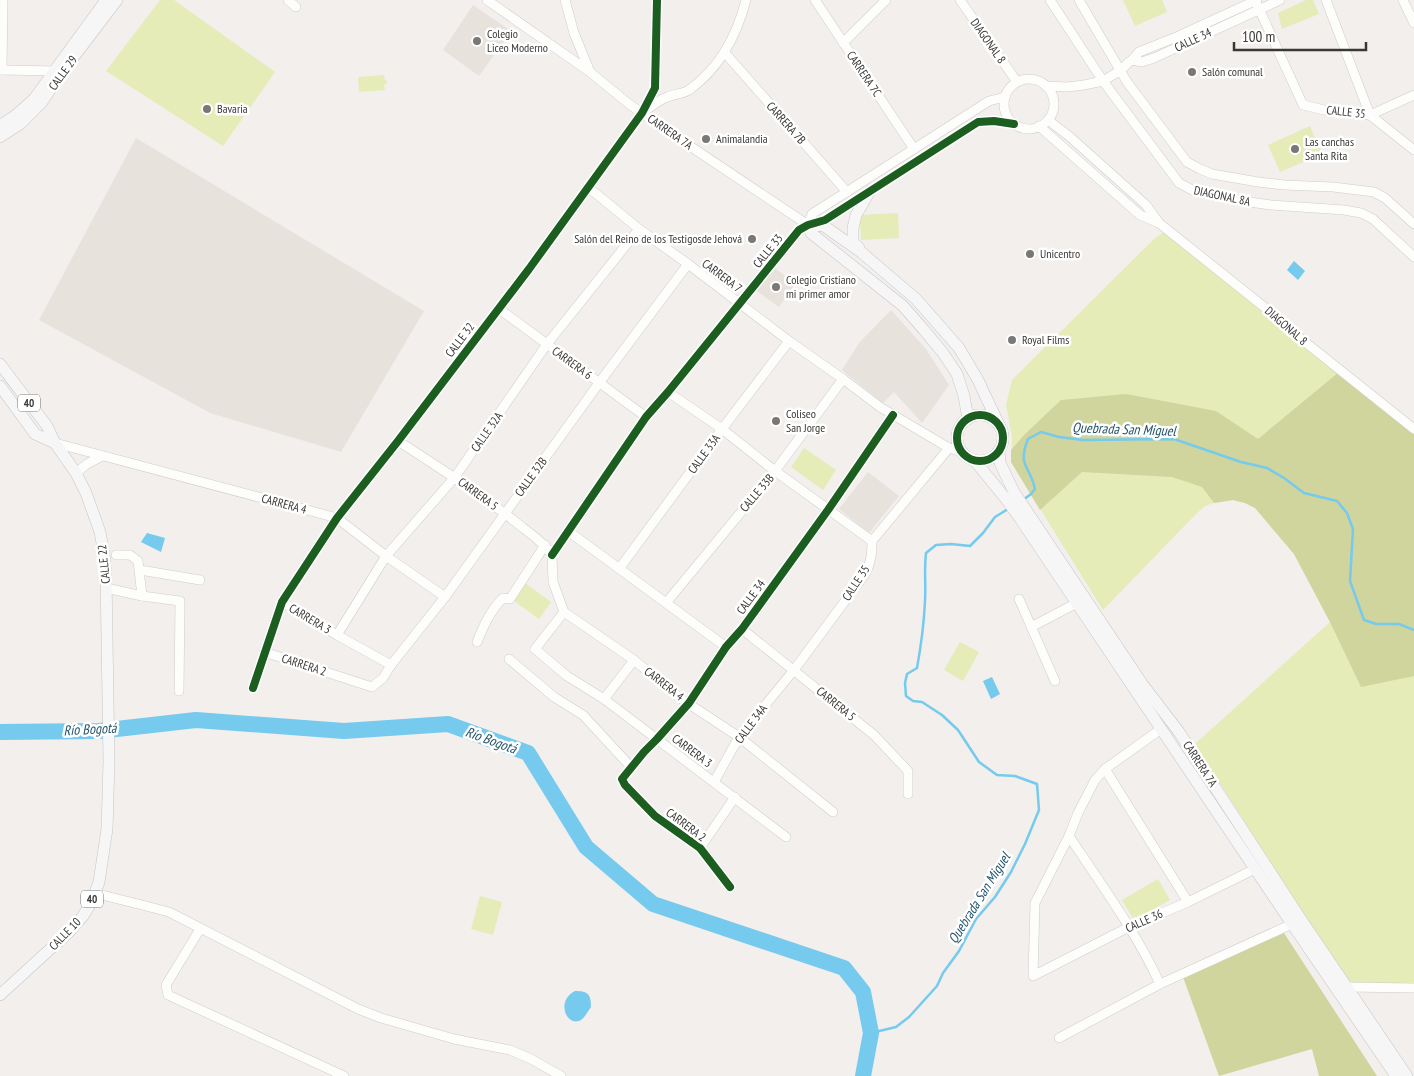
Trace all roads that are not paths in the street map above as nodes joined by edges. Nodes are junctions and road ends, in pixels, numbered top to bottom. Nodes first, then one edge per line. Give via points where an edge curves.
1 (3, 0) edge
2 (106, 0) edge
3 (116, 0) edge
4 (288, 0) edge
5 (488, 0) edge
6 (565, 0) edge
7 (657, 0) edge
8 (746, 0) edge
9 (815, 0) edge
10 (886, 0) edge
11 (960, 0) edge
12 (1050, 0) edge
13 (1078, 0) edge
14 (1280, 0) edge
15 (1326, 0) edge
16 (1404, 0) edge
17 (1256, 2) edge
18 (296, 7) dead end
19 (1414, 23) edge
20 (843, 43) junction
21 (725, 53) junction
22 (1, 70) edge
23 (1120, 70) junction
24 (59, 71) junction
25 (590, 72) junction
26 (1103, 81) junction
27 (1017, 82) junction
28 (1046, 86) junction
29 (1067, 87) junction
30 (1414, 95) edge
31 (1005, 97) junction
32 (1053, 100) junction
33 (642, 113) junction
34 (1370, 115) junction
35 (1048, 120) junction
36 (1014, 124) junction
37 (0, 126) edge
38 (1039, 126) junction
39 (0, 137) edge
40 (914, 149) junction
41 (1414, 150) edge
42 (588, 187) junction
43 (847, 192) junction
44 (870, 192) junction
45 (1159, 223) junction
46 (1414, 224) edge
47 (808, 226) junction
48 (639, 229) junction
49 (865, 255) junction
50 (1414, 257) edge
51 (688, 264) junction
52 (740, 304) junction
53 (498, 308) junction
54 (789, 342) junction
55 (547, 344) junction
56 (0, 364) edge
57 (843, 378) junction
58 (599, 383) junction
59 (0, 386) edge
60 (668, 392) junction
61 (893, 415) junction
62 (646, 417) junction
63 (968, 419) junction
64 (1000, 427) junction
65 (722, 429) junction
66 (1414, 429) edge
67 (398, 441) junction
68 (55, 443) junction
69 (949, 448) junction
70 (999, 451) junction
71 (962, 452) junction
72 (102, 456) junction
73 (975, 460) junction
74 (775, 471) junction
75 (76, 473) junction
76 (455, 477) junction
77 (1010, 496) junction
78 (828, 510) junction
79 (504, 513) junction
80 (1023, 515) junction
81 (337, 518) junction
82 (568, 530) junction
83 (872, 542) junction
84 (545, 545) junction
85 (116, 555) dead end
86 (552, 555) junction
87 (386, 556) junction
88 (619, 569) junction
89 (140, 570) junction
90 (200, 580) dead end
91 (106, 588) junction
92 (142, 596) junction
93 (445, 597) junction
94 (1018, 599) dead end
95 (282, 602) junction
96 (666, 602) junction
97 (1077, 604) junction
98 (564, 612) junction
99 (1031, 627) junction
100 (742, 629) junction
101 (337, 635) junction
102 (477, 642) dead end
103 (726, 647) junction
104 (264, 652) junction
105 (509, 659) dead end
106 (634, 660) junction
107 (391, 665) junction
108 (794, 670) junction
109 (1055, 681) dead end
110 (372, 687) joint
111 (253, 688) dead end
112 (179, 690) dead end
113 (604, 699) junction
114 (689, 703) junction
115 (1161, 729) junction
116 (739, 737) junction
117 (657, 739) junction
118 (109, 765) joint
119 (631, 767) junction
120 (1104, 768) junction
121 (714, 782) junction
122 (625, 786) joint
123 (908, 794) dead end
124 (735, 797) junction
125 (833, 812) dead end
126 (1069, 836) junction
127 (786, 837) dead end
128 (700, 848) junction
129 (1255, 869) junction
130 (730, 887) dead end
131 (94, 894) junction
132 (1188, 902) junction
133 (1292, 924) junction
134 (1129, 927) junction
135 (200, 929) junction
136 (1160, 984) junction
137 (1348, 987) junction
138 (1414, 988) edge
139 (0, 994) edge
140 (1059, 1038) dead end
141 (344, 1076) edge
142 (562, 1076) edge
143 (1396, 1076) edge
144 (1408, 1076) edge

1 - 22 street
2 - 24 main road, CALLE 29
3 - 24 main road, CALLE 29
4 - 18 street
5 - 25 street, CARRERA 7A
6 - 25 street
7 - 33 street, CALLE 32 via 655,88
8 - 21 street via 742,17
9 - 20 street, CARRERA 7C
10 - 20 street
11 - 27 street, DIAGONAL 8
12 - 26 street, DIAGONAL 8A
13 - 23 street, DIAGONAL 8A
14 - 17 street, CALLE 34
15 - 34 street
16 - 19 street
17 - 23 street, CALLE 34 via 1139,52
17 - 34 street, CALLE 35 via 1303,105
20 - 40 street, CARRERA 7C
21 - 33 street via 688,91 665,98
21 - 43 street, CARRERA 7B
22 - 24 street
23 - 26 street, CALLE 34
23 - 46 street, DIAGONAL 8A via 1187,162 1200,170 1258,182 1374,192 1386,198
24 - 37 main road, CALLE 29 via 34,99
24 - 39 main road, CALLE 29 via 42,102 20,124
25 - 33 street, CARRERA 7A
26 - 29 street, CALLE 34
26 - 50 street, DIAGONAL 8A via 1186,188 1242,201 1361,213 1373,219
27 - 28 street via 1032,79
27 - 31 street
28 - 29 street, CALLE 34
28 - 32 street
29 - 32 street
30 - 34 street, CALLE 35
31 - 36 street via 1005,110
31 - 40 street, CALLE 33 via 989,101
32 - 35 street
33 - 42 street, CALLE 32
33 - 47 street, CARRERA 7A
34 - 41 street
35 - 38 street
35 - 45 street, DIAGONAL 8 via 1146,205
36 - 38 street via 1025,129
36 - 44 street, CALLE 33 via 978,122
38 - 45 street, DIAGONAL 8 via 1140,215
40 - 43 street, CALLE 33
42 - 48 street, CARRERA 7
42 - 53 street, CALLE 32
43 - 47 street, CALLE 33 via 812,214
44 - 47 street, CALLE 33 via 825,220
44 - 49 main road via 852,228 853,242
45 - 66 street, DIAGONAL 8
47 - 49 main road, CARRERA 7A via 824,226
47 - 52 street, CALLE 33 via 799,230
47 - 63 main road, CARRERA 7A via 811,233 903,306 924,330 957,374
48 - 51 street, CARRERA 7
48 - 55 street, CALLE 32A
49 - 64 main road, CARRERA 7A via 916,298 959,348
51 - 52 street, CARRERA 7
51 - 58 street, CALLE 32B
52 - 54 street, CARRERA 7
52 - 60 street, CALLE 33
53 - 55 street, CARRERA 6
53 - 67 street, CALLE 32
54 - 57 street, CARRERA 7
54 - 65 street, CALLE 33A
55 - 58 street, CARRERA 6
55 - 76 street, CALLE 32A
56 - 68 main road, CALLE 22 / 40 via 47,426
57 - 61 street, CARRERA 7
57 - 74 street, CALLE 33B
58 - 62 street, CARRERA 6
58 - 79 street, CALLE 32B
59 - 68 main road, CALLE 22 / 40 via 35,434
60 - 62 street, CALLE 33
60 - 65 street
61 - 69 street, CARRERA 7
61 - 78 street, CALLE 34
62 - 82 street, CALLE 33
63 - 64 main road via 988,417
63 - 71 main road via 958,435
64 - 70 main road via 1003,442
65 - 74 street
65 - 88 street, CALLE 33A
67 - 76 street, CARRERA 5
67 - 81 street, CALLE 32
68 - 72 street, CARRERA 4
68 - 75 main road, CALLE 22 / 40
69 - 71 street, CARRERA 7
69 - 83 street
70 - 73 main road via 986,460
70 - 77 main road, CARRERA 7A
71 - 73 main road
72 - 75 street
72 - 81 street, CARRERA 4
73 - 77 main road, CARRERA 7A
74 - 78 street
74 - 96 street, CALLE 33B
75 - 91 main road, CALLE 22 / 40 via 100,532
76 - 79 street, CARRERA 5
76 - 87 street, CALLE 32A
77 - 80 main road, CARRERA 7A
78 - 83 street
78 - 100 street, CALLE 34
79 - 84 street, CARRERA 5
79 - 93 street, CALLE 32B
80 - 97 main road, CARRERA 7A
80 - 137 main road, CARRERA 7A via 1179,732
81 - 87 street, CARRERA 4
81 - 95 street, CALLE 32
82 - 86 street, CALLE 33
82 - 88 street
83 - 108 street, CALLE 35 via 869,567
84 - 86 street, CARRERA 5
84 - 102 street via 510,599 503,598 488,617
85 - 89 street via 130,555 138,561
86 - 98 street via 553,582
87 - 93 street, CARRERA 4
87 - 101 street, CALLE 32A
88 - 96 street
89 - 90 street
89 - 92 street
91 - 92 street
91 - 118 main road, CALLE 22 / 40
92 - 112 street via 180,602
93 - 107 street, CALLE 32B
94 - 99 street
95 - 101 street, CARRERA 3
95 - 104 street, CALLE 32
96 - 103 street
97 - 99 street
97 - 115 main road, CARRERA 7A
98 - 106 street, CARRERA 4
98 - 113 street, CARRERA 3 via 535,649 567,676
99 - 109 street
100 - 103 street, CALLE 34
100 - 108 street, CARRERA 5
101 - 107 street, CARRERA 3
103 - 114 street, CALLE 34
104 - 110 street, CARRERA 2
104 - 111 street, CALLE 32
105 - 119 street via 554,697 583,715
106 - 113 street
106 - 114 street, CARRERA 4
107 - 110 street, CALLE 32B
108 - 116 street, CALLE 34A
108 - 123 street, CARRERA 5 via 874,735 908,771
113 - 117 street, CARRERA 3
114 - 116 street, CARRERA 4
114 - 117 street, CALLE 34
115 - 120 street
115 - 129 main road, CARRERA 7A
116 - 121 street, CALLE 34A
116 - 125 street, CARRERA 4
117 - 119 street, CALLE 34
117 - 121 street, CARRERA 3
118 - 131 main road, CALLE 10 / 40 via 107,829 99,882
119 - 122 street, CALLE 34 via 622,779
120 - 126 street via 1095,780
120 - 132 street
121 - 124 street, CARRERA 3
122 - 128 street, CARRERA 2 via 655,816
124 - 127 street, CARRERA 3
124 - 128 street
126 - 134 street
126 - 134 street, CALLE 36 via 1036,903 1033,976
128 - 130 street, CARRERA 2
129 - 132 street, CALLE 36
129 - 133 main road, CARRERA 7A
131 - 135 street via 169,912
131 - 139 main road, CALLE 10 / 40 via 83,916 70,931
132 - 134 street, CALLE 36
133 - 136 street
133 - 143 main road, CARRERA 7A
134 - 136 street
135 - 141 street via 166,985 168,995
135 - 142 street via 358,1009 454,1038 510,1050
136 - 140 street
137 - 138 street
137 - 144 main road, CARRERA 7A

